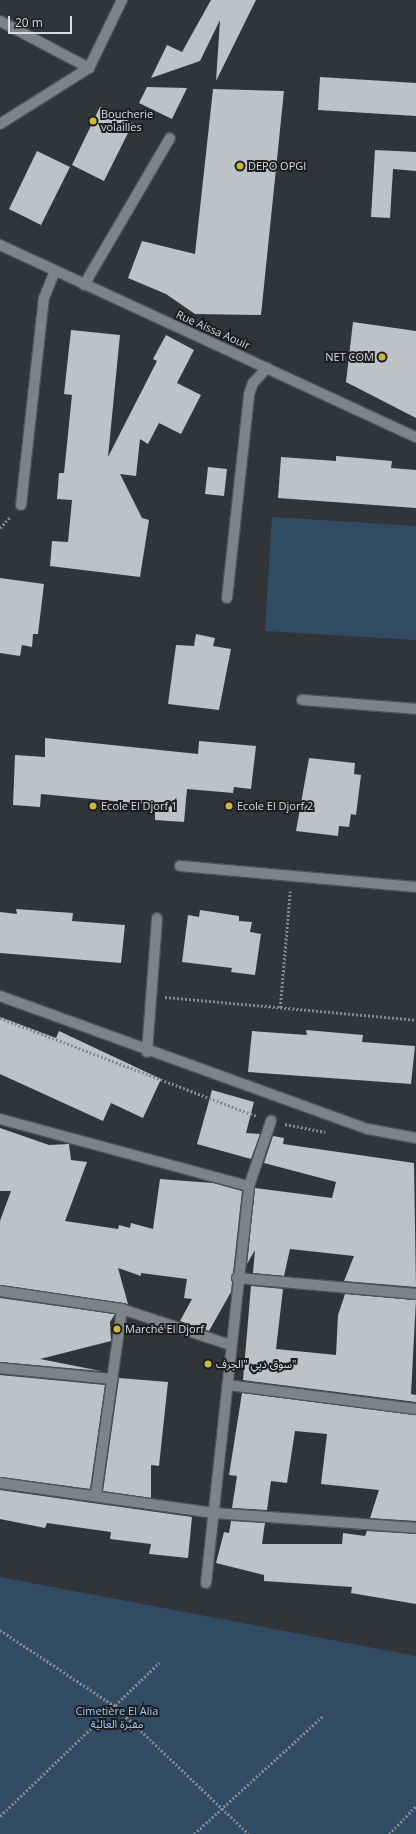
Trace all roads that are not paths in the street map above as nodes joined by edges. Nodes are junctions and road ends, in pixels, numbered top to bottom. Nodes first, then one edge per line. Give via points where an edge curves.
1 (122, 0) edge
2 (0, 21) edge
3 (89, 68) junction
4 (0, 124) edge
5 (170, 138) dead end
6 (0, 245) edge
7 (55, 271) junction
8 (84, 284) junction
9 (267, 368) junction
10 (416, 437) edge
11 (21, 504) dead end
12 (227, 598) dead end
13 (302, 700) dead end
14 (416, 709) edge
15 (180, 866) dead end
16 (416, 887) edge
17 (157, 918) dead end
18 (0, 996) edge
19 (147, 1052) junction
20 (0, 1119) edge
21 (271, 1121) road end
22 (416, 1138) edge
23 (249, 1186) junction
24 (237, 1278) junction
25 (0, 1292) edge
26 (416, 1294) edge
27 (122, 1309) junction
28 (231, 1345) junction
29 (0, 1368) edge
30 (112, 1379) junction
31 (228, 1385) junction
32 (416, 1409) edge
33 (0, 1483) edge
34 (96, 1495) junction
35 (214, 1513) junction
36 (416, 1528) edge
37 (206, 1583) dead end

1 - 3 street
2 - 3 street
3 - 4 street
5 - 8 street
6 - 7 street, Rue Aissa Aouir
7 - 8 street, Rue Aissa Aouir
7 - 11 street via 44,298
8 - 9 street, Rue Aissa Aouir
9 - 10 street, Rue Aissa Aouir
9 - 12 street via 253,383 249,394
13 - 14 street
15 - 16 street
17 - 19 street
18 - 19 street
19 - 22 street via 368,1129
20 - 23 street
21 - 23 street
23 - 24 street
24 - 26 street
24 - 28 street
25 - 27 street
27 - 28 street
27 - 30 street
28 - 31 street
29 - 30 street
30 - 34 street
31 - 32 street
31 - 35 street
33 - 34 street
34 - 35 street
35 - 36 street
35 - 37 street

